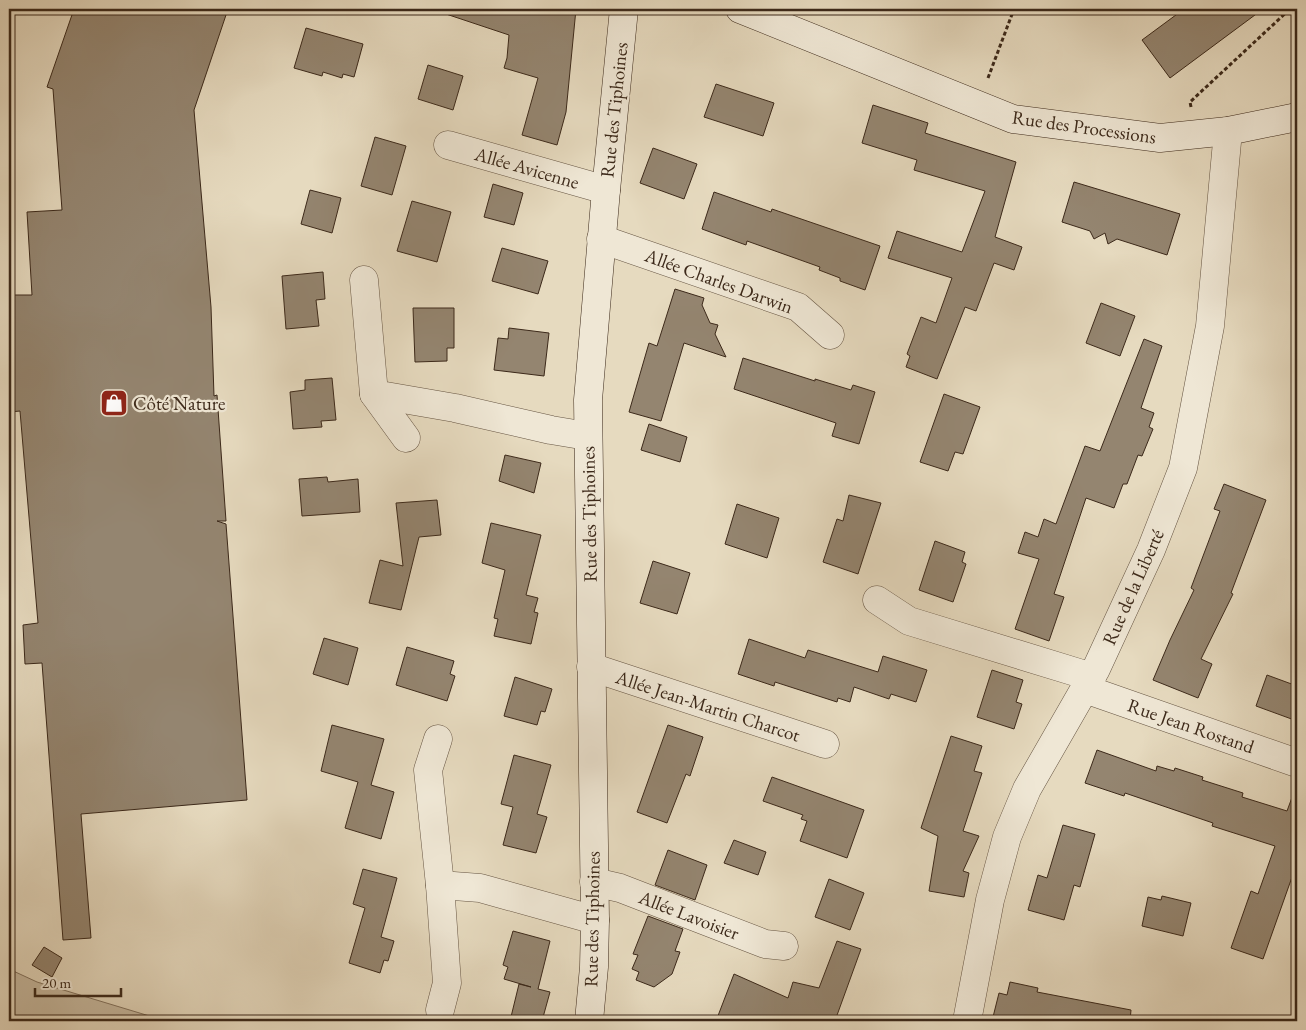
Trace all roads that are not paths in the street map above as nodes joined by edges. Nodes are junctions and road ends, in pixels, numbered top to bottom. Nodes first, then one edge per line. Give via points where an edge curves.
1 (624, 9) edge
2 (740, 9) edge
3 (1297, 117) edge
4 (1228, 131) junction
5 (448, 145) dead end
6 (606, 190) junction
7 (601, 239) junction
8 (364, 280) dead end
9 (830, 335) dead end
10 (374, 394) junction
11 (587, 436) junction
12 (406, 438) dead end
13 (878, 600) dead end
14 (591, 667) junction
15 (1089, 683) junction
16 (438, 739) dead end
17 (825, 744) dead end
18 (1297, 763) edge
19 (594, 882) junction
20 (440, 885) junction
21 (595, 920) junction
22 (784, 946) dead end
23 (440, 1010) dead end
24 (589, 1021) edge
25 (967, 1021) edge

1 - 6 street, Rue des Tiphoines
2 - 4 street, Rue des Processions via 1012,119 1160,138
3 - 4 street, Rue des Processions
4 - 15 street, Rue de la Liberté via 1210,326 1183,468 1154,542
5 - 6 street, Allée Avicenne
6 - 7 street, Rue des Tiphoines
7 - 9 street, Allée Charles Darwin via 798,307
7 - 11 street, Rue des Tiphoines
8 - 10 street
10 - 11 street
10 - 12 street
11 - 14 street, Rue des Tiphoines
13 - 15 street, Rue Jean Rostand via 909,622
14 - 17 street, Allée Jean-Martin Charcot
14 - 19 street, Rue des Tiphoines
15 - 18 street, Rue Jean Rostand
15 - 25 street, Rue de la Liberté via 1027,789 1007,837 990,900
16 - 20 street via 428,770
19 - 21 street, Rue des Tiphoines
19 - 22 street, Allée Lavoisier via 620,888 765,944
20 - 21 street via 480,888
20 - 23 street via 448,983
21 - 24 street, Rue des Tiphoines

